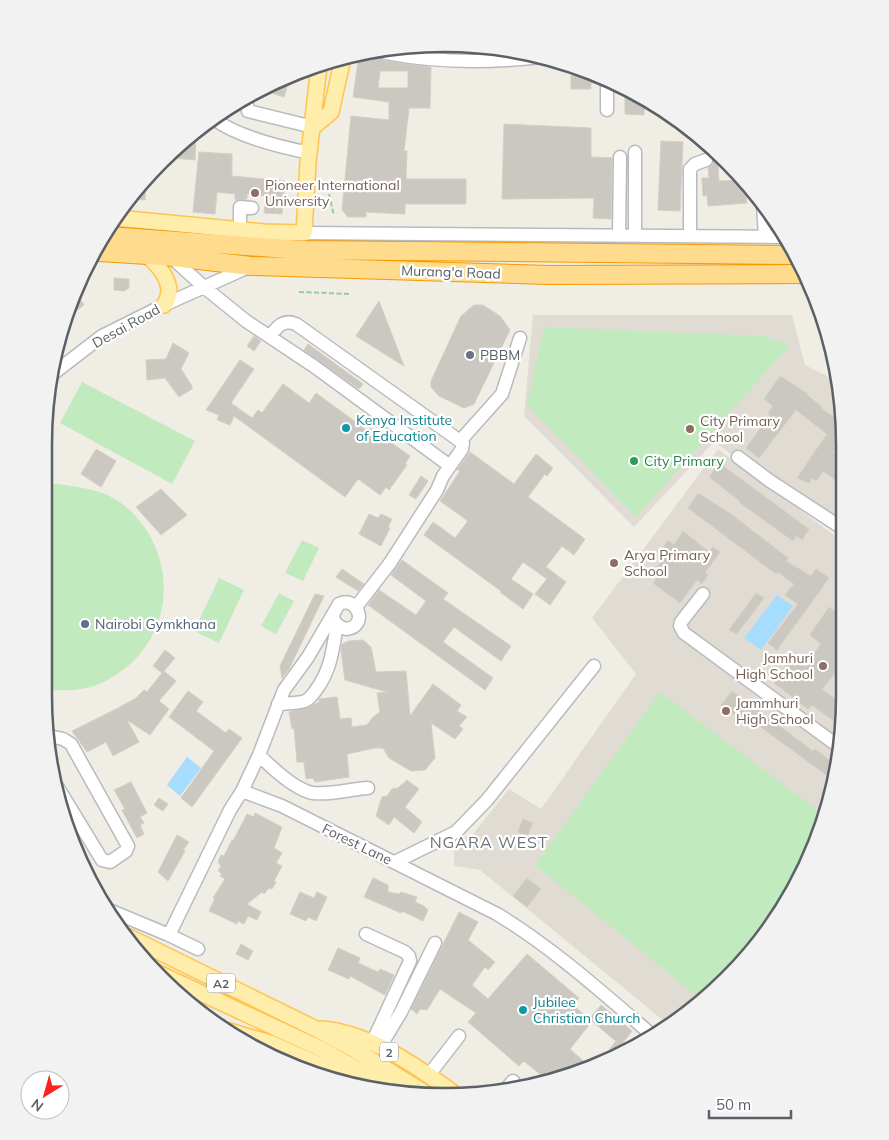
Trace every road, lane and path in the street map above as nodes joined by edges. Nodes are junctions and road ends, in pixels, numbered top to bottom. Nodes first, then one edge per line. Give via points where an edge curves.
1 (400, 55) edge
2 (518, 59) edge
3 (341, 66) edge
4 (318, 73) edge
5 (607, 88) edge
6 (247, 106) edge
7 (607, 110) dead end
8 (220, 124) edge
9 (313, 127) junction
10 (634, 152) dead end
11 (310, 153) junction
12 (620, 157) dead end
13 (706, 160) dead end
14 (329, 194) dead end
15 (241, 207) dead end
16 (334, 216) dead end
17 (764, 218) edge
18 (125, 219) edge
19 (240, 229) junction
20 (304, 234) junction
21 (619, 235) junction
22 (635, 235) junction
23 (690, 235) junction
24 (113, 236) edge
25 (776, 236) edge
26 (765, 237) junction
27 (103, 252) edge
28 (787, 255) edge
29 (148, 256) junction
30 (170, 257) junction
31 (251, 266) junction
32 (797, 274) edge
33 (204, 287) junction
34 (299, 292) dead end
35 (352, 294) dead end
36 (164, 305) junction
37 (270, 336) junction
38 (520, 338) dead end
39 (60, 368) edge
40 (460, 441) junction
41 (738, 457) dead end
42 (450, 466) junction
43 (836, 524) edge
44 (702, 594) dead end
45 (356, 607) junction
46 (335, 620) junction
47 (594, 666) dead end
48 (278, 704) junction
49 (55, 737) edge
50 (833, 743) edge
51 (259, 755) junction
52 (368, 788) dead end
53 (242, 791) junction
54 (68, 804) edge
55 (395, 862) junction
56 (121, 915) edge
57 (366, 934) dead end
58 (169, 936) junction
59 (141, 943) edge
60 (435, 943) dead end
61 (198, 949) dead end
62 (177, 982) edge
63 (314, 1028) junction
64 (279, 1030) junction
65 (646, 1031) edge
66 (460, 1036) dead end
67 (267, 1045) edge
68 (376, 1045) junction
69 (328, 1070) edge
70 (428, 1076) junction
71 (393, 1084) edge
72 (394, 1084) edge
73 (446, 1088) edge

1 - 2 street via 436,61
3 - 9 main road via 334,106
4 - 9 main road
5 - 7 street
6 - 9 street via 248,111
8 - 11 street via 278,146
9 - 11 main road
10 - 22 street
11 - 20 main road
12 - 21 street
13 - 23 street via 690,169
14 - 16 path
15 - 19 street
17 - 26 street
18 - 19 main road
19 - 20 main road
20 - 21 street
21 - 22 street
22 - 23 street
23 - 26 street
24 - 28 highway, Murang'a Road via 301,250
25 - 26 street
27 - 29 highway, Murang'a Road
29 - 30 highway, Murang'a Road
29 - 36 main road via 165,276 169,299
30 - 31 highway, Murang'a Road
30 - 33 street
31 - 32 highway, Murang'a Road via 549,275
31 - 33 street, Desai Road
33 - 36 street, Desai Road
33 - 37 street
34 - 35 path
36 - 39 street, Desai Road via 102,336
37 - 40 street via 282,323 296,324
37 - 42 street
38 - 40 street via 502,394
40 - 42 street via 462,449
41 - 43 street
42 - 45 street via 395,554
44 - 50 street via 680,622 684,633
45 - 46 street via 343,602 336,607
45 - 46 street via 360,617 355,626 346,628
46 - 48 street via 284,690
46 - 48 street via 327,675 310,698
47 - 55 street via 487,800 456,832
48 - 51 street
49 - 54 street via 71,744 128,846 126,851 110,862 102,860
51 - 52 street via 301,789 312,793
51 - 53 street
53 - 55 street, Forest Lane via 282,806
53 - 58 street
55 - 65 street, Forest Lane via 512,923
56 - 58 street
57 - 68 street via 405,952 410,961
58 - 61 street
59 - 63 main road, A2
60 - 68 street via 401,1012
62 - 64 main road, A2
63 - 68 main road, 2 via 338,1030
63 - 72 main road, A2
64 - 67 main road
64 - 71 main road, A2
66 - 70 street
67 - 69 main road
68 - 70 main road, 2
70 - 73 main road, 2

